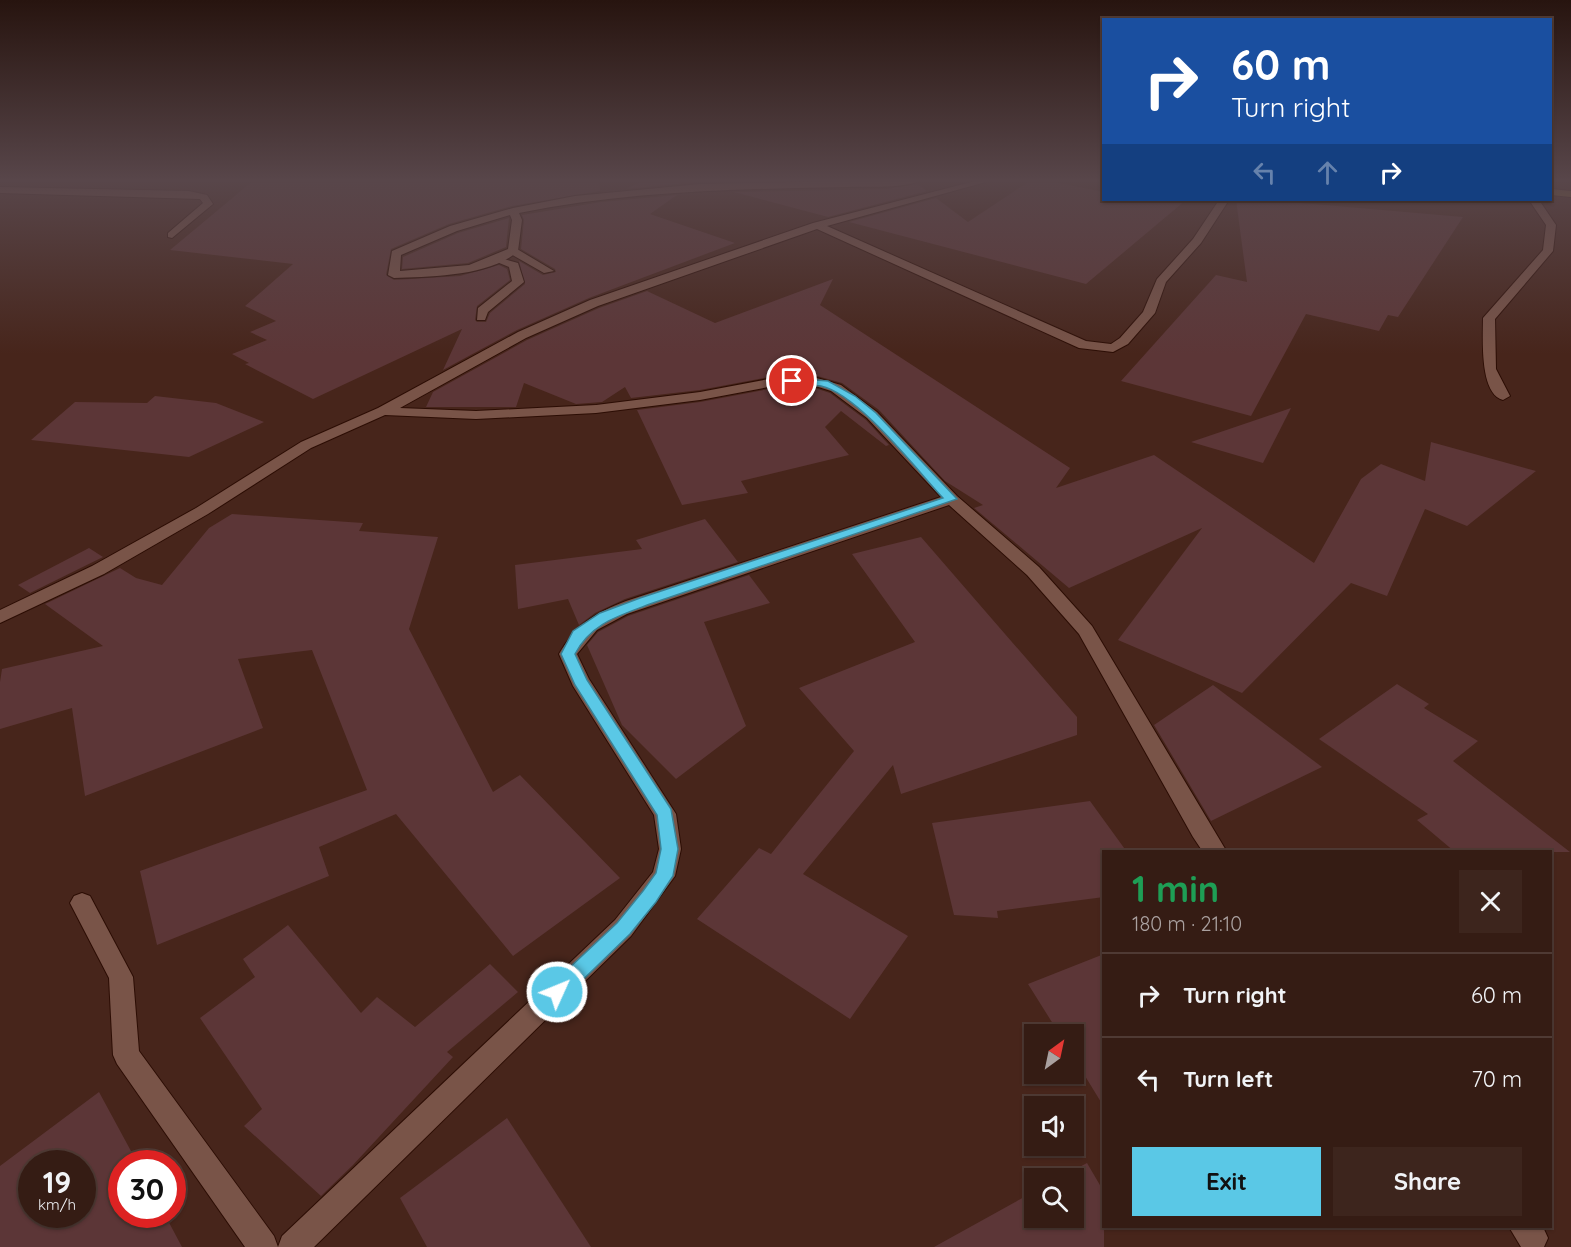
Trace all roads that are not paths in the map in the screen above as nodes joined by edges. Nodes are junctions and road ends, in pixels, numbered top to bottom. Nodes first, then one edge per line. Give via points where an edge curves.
1 (426, 238) edge
2 (515, 238) edge
3 (779, 238) edge
4 (846, 238) edge
5 (1199, 238) edge
6 (1549, 238) edge
7 (513, 251) junction
8 (497, 260) junction
9 (548, 272) dead end
10 (481, 317) dead end
11 (1503, 396) dead end
12 (382, 411) junction
13 (951, 499) junction
14 (0, 617) edge
15 (1215, 850) edge
16 (82, 903) dead end
17 (263, 1247) edge
18 (293, 1247) edge

1 - 8 street via 396,253 394,274 449,273
2 - 7 street
3 - 12 street via 594,303 522,335
4 - 5 street via 1083,345 1113,348 1149,312 1161,281
6 - 11 street via 1548,251 1490,318 1489,369
7 - 8 street
7 - 9 street
8 - 10 street via 514,265 518,282 482,311
12 - 13 street via 476,415 596,409 774,382 810,381 836,388 872,415
12 - 14 street via 306,445 98,570
13 - 15 street via 1033,571 1086,630
13 - 18 street via 645,601 605,616 578,634 568,654 580,681 665,814 670,849 664,876 623,928
16 - 17 street via 121,977 126,1055

